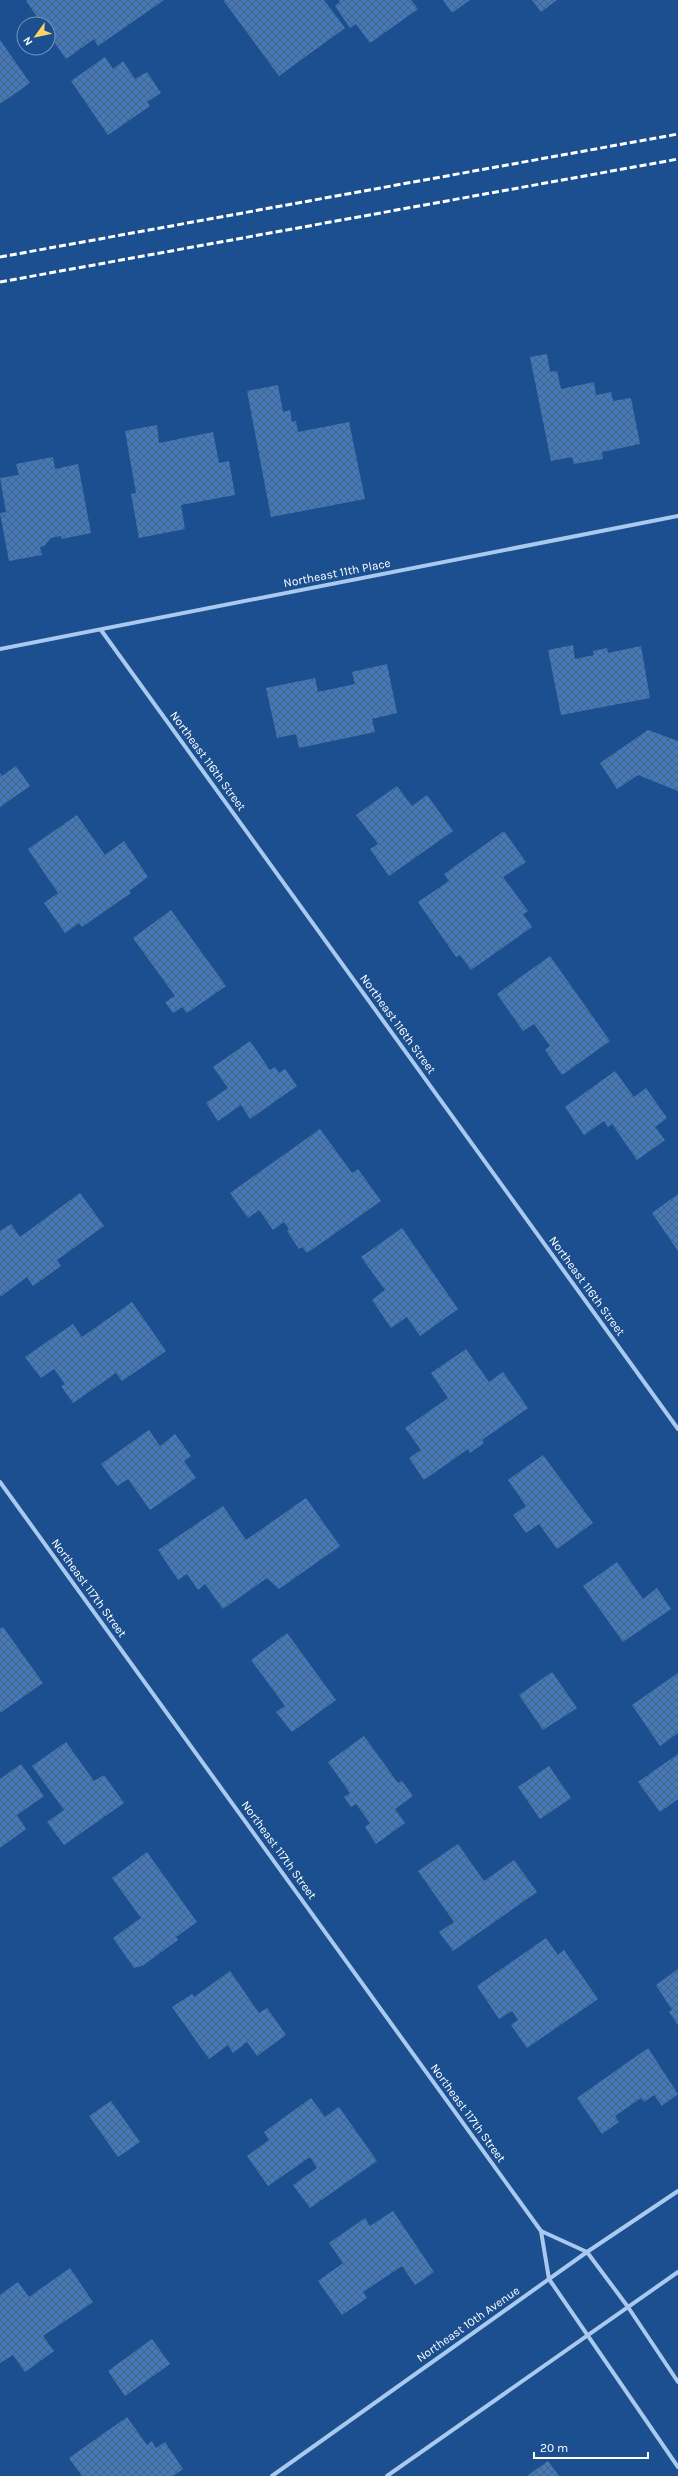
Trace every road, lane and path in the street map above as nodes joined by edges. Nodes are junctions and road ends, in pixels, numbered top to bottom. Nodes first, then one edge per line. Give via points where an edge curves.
1 (678, 516) edge
2 (101, 630) junction
3 (0, 649) edge
4 (678, 1429) edge
5 (0, 1482) edge
6 (678, 2191) edge
7 (541, 2231) junction
8 (587, 2252) junction
9 (678, 2272) edge
10 (549, 2279) junction
11 (628, 2307) junction
12 (586, 2336) junction
13 (678, 2382) edge
14 (678, 2467) edge
15 (272, 2476) edge
16 (387, 2476) edge

1 - 2 street, Northeast 11th Place
2 - 3 street, Northeast 11th Place
2 - 4 street, Northeast 116th Street
5 - 7 street, Northeast 117th Street
6 - 8 street, Northeast 10th Avenue
7 - 8 street, Northeast 117th Street
7 - 10 street, Northeast 117th Street
8 - 10 street, Northeast 10th Avenue
8 - 11 street, Northeast 117th Street
9 - 11 street
10 - 12 street, Northeast 117th Street
10 - 15 street, Northeast 10th Avenue
11 - 12 street
11 - 13 street, Northeast 117th Street
12 - 14 street, Northeast 117th Street
12 - 16 street

